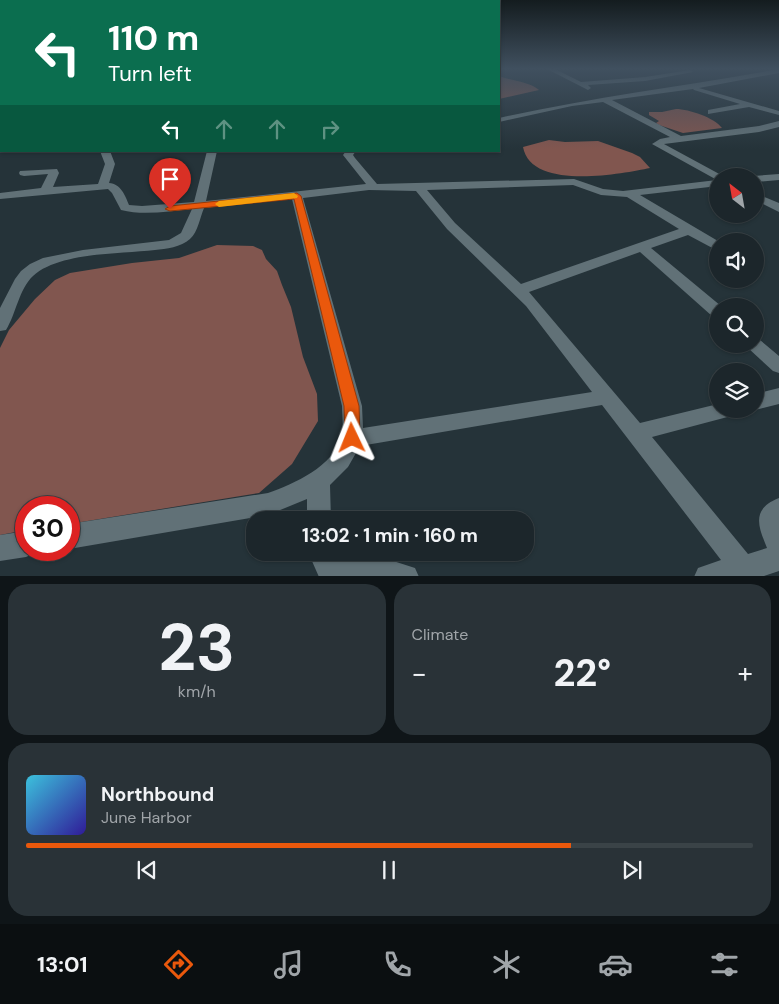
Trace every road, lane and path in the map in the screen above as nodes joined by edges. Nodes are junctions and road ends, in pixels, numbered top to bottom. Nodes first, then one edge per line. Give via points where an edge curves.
1 (600, 95) edge
2 (637, 95) edge
3 (718, 95) edge
4 (607, 99) junction
5 (750, 104) junction
6 (711, 112) dead end
7 (779, 112) edge
8 (500, 120) edge
9 (779, 124) edge
10 (766, 128) junction
11 (779, 132) edge
12 (680, 139) junction
13 (105, 152) edge
14 (212, 152) edge
15 (348, 152) edge
16 (709, 172) edge
17 (24, 173) dead end
18 (779, 177) edge
19 (764, 178) edge
20 (709, 184) edge
21 (103, 186) junction
22 (368, 187) junction
23 (420, 188) junction
24 (46, 190) junction
25 (628, 193) junction
26 (0, 196) edge
27 (297, 196) junction
28 (764, 200) edge
29 (199, 206) junction
30 (779, 208) edge
31 (689, 230) junction
32 (709, 242) edge
33 (642, 247) junction
34 (520, 290) junction
35 (709, 304) edge
36 (0, 326) edge
37 (764, 353) edge
38 (779, 366) edge
39 (779, 396) edge
40 (606, 397) junction
41 (764, 400) edge
42 (709, 414) edge
43 (635, 433) junction
44 (352, 438) junction
45 (318, 480) junction
46 (779, 508) edge
47 (319, 511) edge
48 (80, 535) edge
49 (15, 546) edge
50 (779, 546) edge
51 (0, 548) edge
52 (779, 551) edge
53 (325, 566) edge
54 (755, 570) edge
55 (406, 576) edge
56 (707, 576) edge

1 - 4 street
2 - 4 street
3 - 5 street
4 - 8 street
4 - 12 street
5 - 6 street
5 - 7 street
9 - 10 street
10 - 11 street
10 - 12 street
12 - 16 street via 657,144
13 - 21 street via 110,164
14 - 29 street
15 - 22 street via 371,182
17 - 24 street via 53,170
18 - 19 street
20 - 25 street
21 - 24 street
21 - 29 street via 115,188 123,205 131,210
22 - 23 street
22 - 27 street
23 - 25 street via 574,182 601,192
23 - 34 street via 455,229
24 - 26 street
25 - 31 street
27 - 29 street
27 - 44 street via 352,406
28 - 30 street
29 - 36 street via 187,235 178,242 63,258 32,269 25,275
31 - 32 street
31 - 33 street
33 - 34 street
33 - 35 street
34 - 40 street
37 - 38 street
39 - 41 street
40 - 43 street
40 - 44 street
42 - 43 street
43 - 54 street
44 - 45 street via 343,458
45 - 47 street
45 - 48 street via 289,497 268,504
46 - 50 street via 771,517 771,527
49 - 51 street
52 - 54 street via 772,561
53 - 55 street via 340,574 394,573
54 - 56 street

